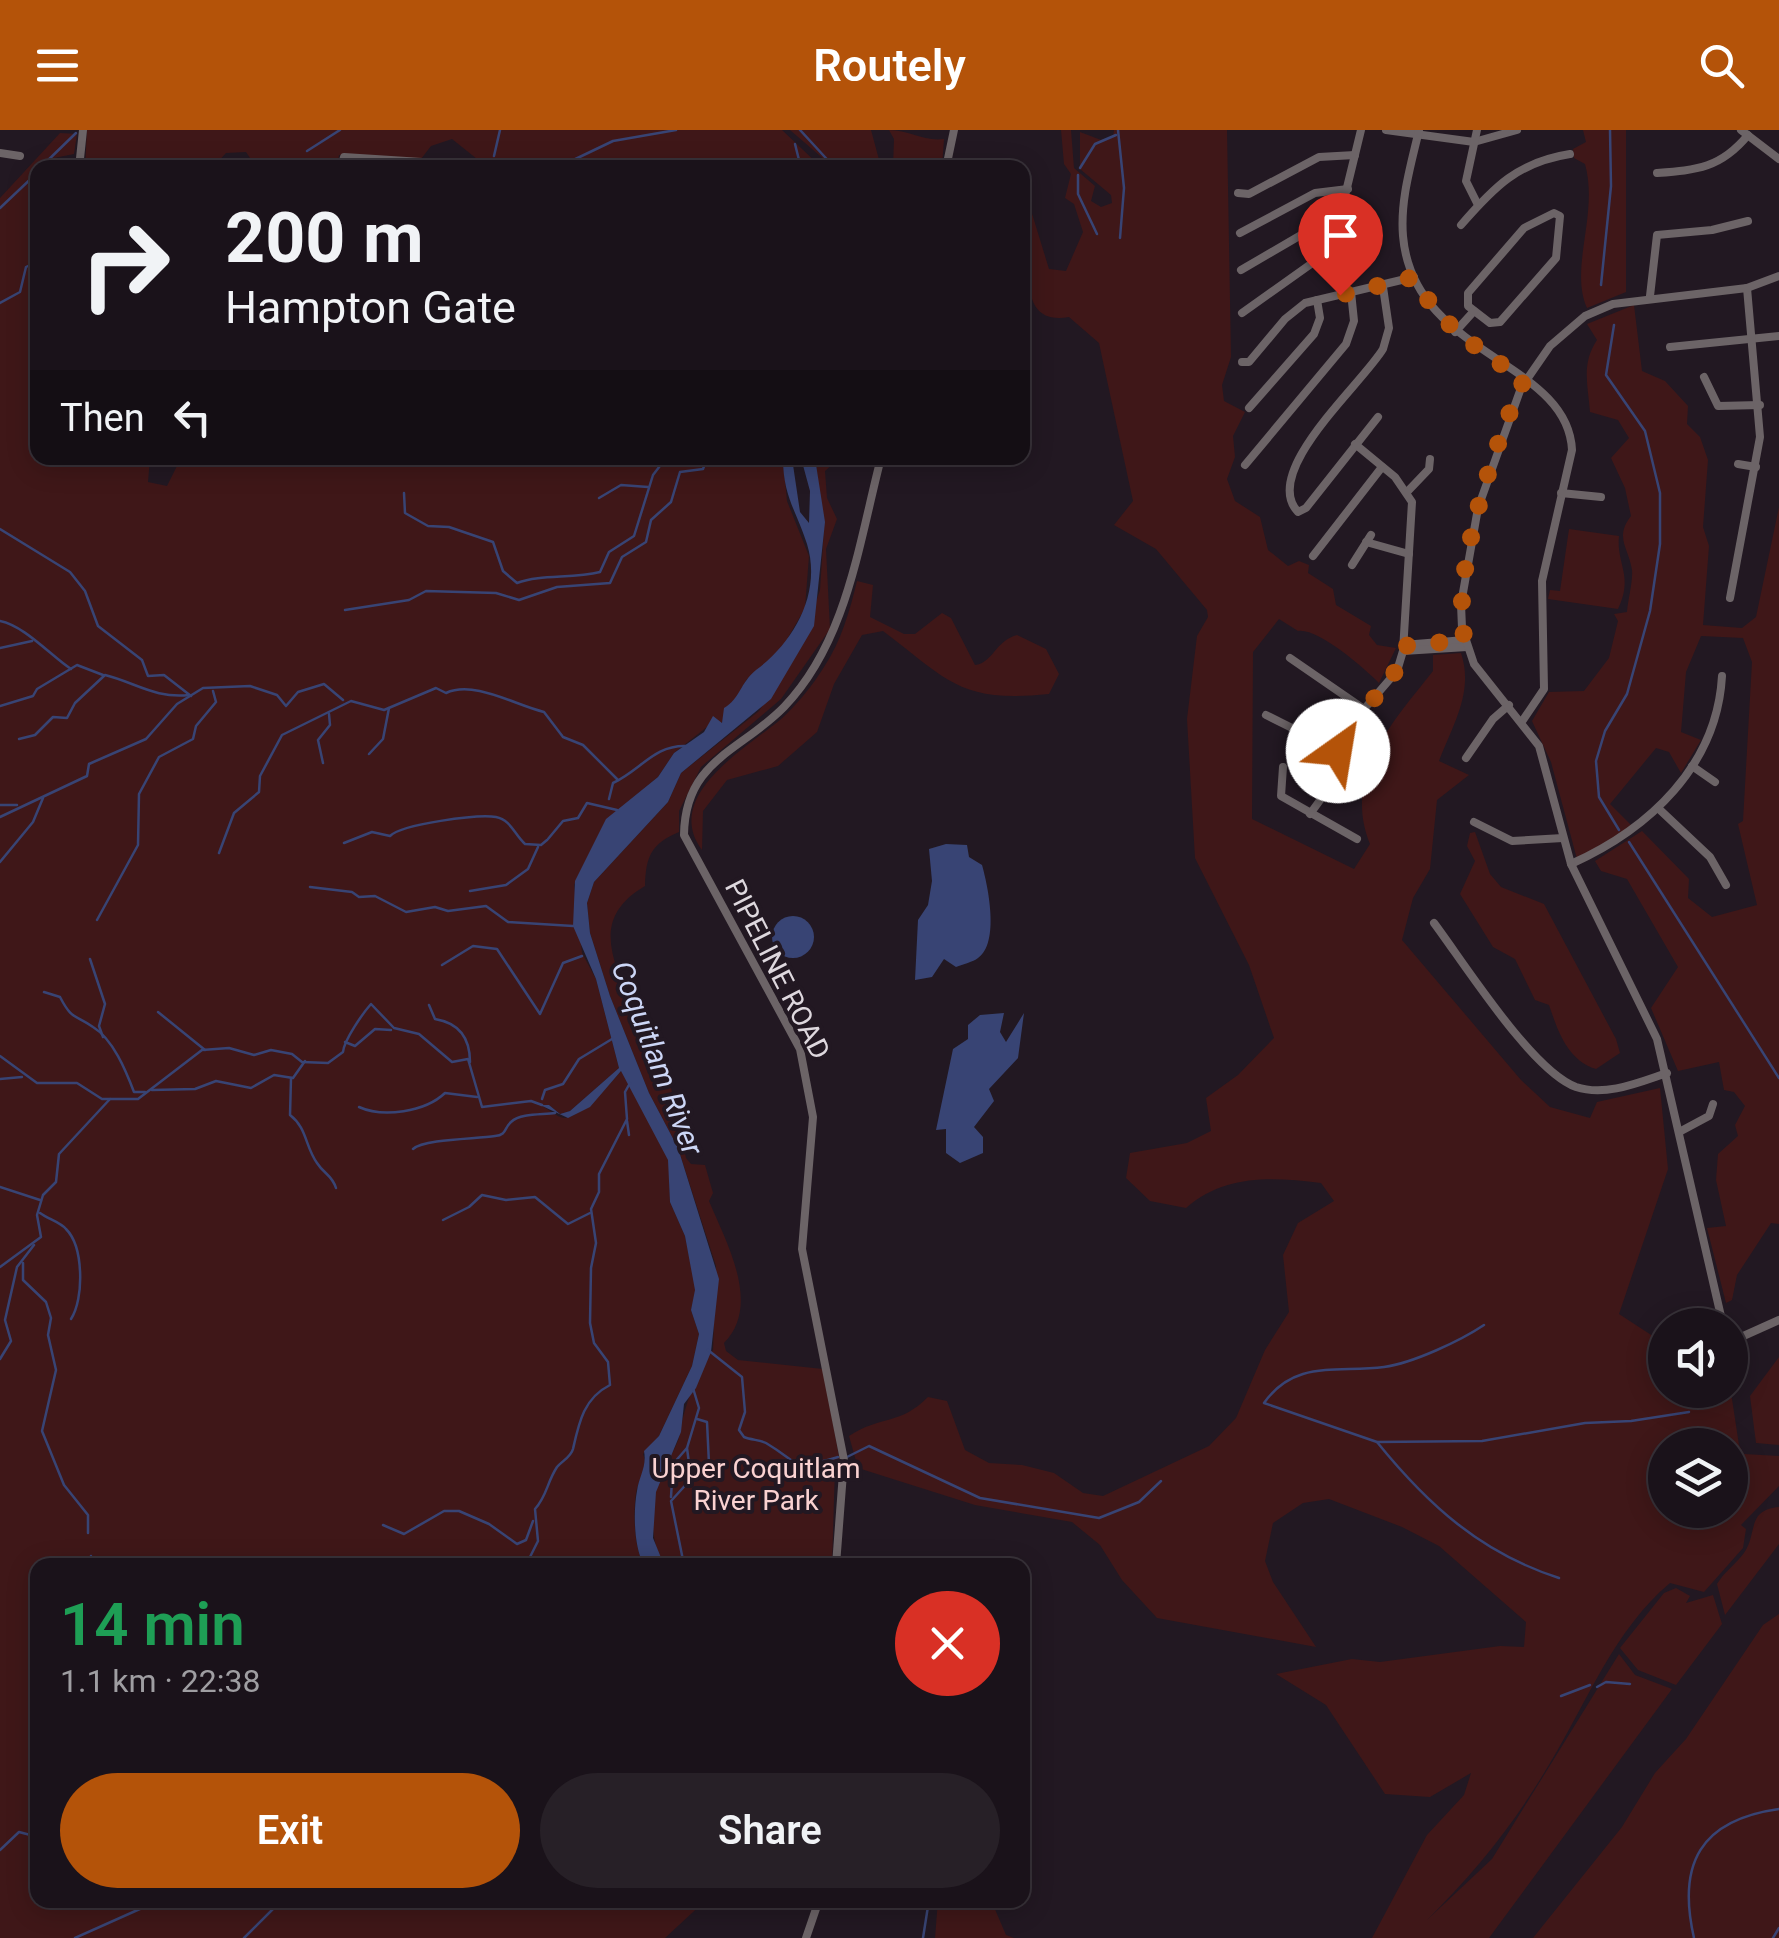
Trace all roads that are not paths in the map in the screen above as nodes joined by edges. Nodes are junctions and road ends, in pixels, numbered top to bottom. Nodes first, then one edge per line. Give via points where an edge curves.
1 (83, 130) edge
2 (954, 130) edge
3 (1361, 130) edge
4 (1386, 130) edge
5 (1477, 130) edge
6 (1517, 130) edge
7 (1418, 133) edge
8 (1745, 133) edge
9 (1474, 142) junction
10 (0, 153) edge
11 (1570, 154) dead end
12 (1355, 155) junction
13 (20, 156) dead end
14 (1779, 159) edge
15 (81, 160) edge
16 (948, 160) edge
17 (1656, 173) dead end
18 (1348, 189) junction
19 (1238, 193) dead end
20 (1478, 205) junction
21 (1748, 221) dead end
22 (1340, 222) junction
23 (1461, 225) dead end
24 (1240, 233) dead end
25 (1241, 270) dead end
26 (1779, 276) edge
27 (1414, 277) junction
28 (1383, 286) junction
29 (1747, 288) junction
30 (1351, 292) junction
31 (1650, 296) junction
32 (1317, 300) junction
33 (1474, 311) junction
34 (1242, 314) dead end
35 (1455, 332) junction
36 (1779, 336) edge
37 (1752, 339) junction
38 (1670, 348) dead end
39 (1242, 362) dead end
40 (1704, 376) dead end
41 (1524, 380) junction
42 (1760, 405) junction
43 (1249, 408) dead end
44 (1378, 416) dead end
45 (1356, 444) junction
46 (1430, 458) dead end
47 (1245, 464) dead end
48 (1738, 464) dead end
49 (879, 465) edge
50 (1382, 467) junction
51 (1756, 467) junction
52 (1407, 492) junction
53 (1562, 492) junction
54 (1602, 497) dead end
55 (1409, 554) junction
56 (1313, 556) dead end
57 (1352, 566) dead end
58 (1730, 598) dead end
59 (1466, 644) junction
60 (1403, 648) junction
61 (1290, 658) dead end
62 (1722, 676) dead end
63 (1509, 705) junction
64 (1364, 708) junction
65 (1266, 715) dead end
66 (1523, 720) junction
67 (1338, 751) junction
68 (1466, 758) dead end
69 (1692, 766) junction
70 (1283, 767) dead end
71 (1715, 782) dead end
72 (1659, 809) junction
73 (1310, 814) junction
74 (1474, 822) dead end
75 (1563, 838) junction
76 (1357, 839) dead end
77 (1571, 864) junction
78 (1726, 885) dead end
79 (1434, 923) dead end
80 (1668, 1073) junction
81 (1713, 1104) dead end
82 (1681, 1131) junction
83 (1719, 1308) edge
84 (1779, 1320) edge
85 (1748, 1334) edge
86 (837, 1558) edge
87 (816, 1908) edge
88 (806, 1938) edge

1 - 15 street
2 - 16 street
3 - 12 street
4 - 7 street
5 - 9 street
6 - 9 street
7 - 9 street
7 - 27 street via 1403,202 1403,238
8 - 14 street
8 - 17 street via 1715,166
9 - 20 street via 1466,181
10 - 13 street
11 - 20 street via 1522,166
12 - 18 street
12 - 19 street via 1319,157
18 - 22 street
18 - 24 street via 1315,193
20 - 23 street
21 - 31 street via 1657,235
22 - 25 street via 1313,228
22 - 34 street via 1326,256
26 - 29 street
27 - 28 street
27 - 35 street
28 - 30 street
28 - 45 street via 1389,328 1383,349 1294,464 1290,495 1298,512
29 - 31 street
29 - 37 street
30 - 32 street
30 - 47 street via 1354,320 1346,344
31 - 41 street via 1585,316
32 - 39 street via 1296,309 1250,362
32 - 43 street via 1314,334
33 - 33 street via 1500,322 1556,258 1560,216 1524,228 1468,293
33 - 35 street
35 - 41 street
36 - 37 street
37 - 38 street
37 - 42 street
40 - 42 street via 1718,406
41 - 53 street via 1553,400 1571,432
41 - 59 street via 1478,508 1462,604
42 - 51 street
44 - 45 street
45 - 50 street
46 - 52 street via 1429,469
48 - 51 street
49 - 86 street, PIPELINE ROAD via 832,636 783,708 708,768 685,809 684,835 800,1049 810,1083 802,1250 844,1460
50 - 52 street
50 - 56 street
51 - 58 street
52 - 55 street via 1414,517
53 - 54 street
53 - 66 street via 1542,580 1544,690
55 - 57 street via 1369,539
55 - 60 street
59 - 60 street
59 - 63 street
60 - 64 street via 1396,671
61 - 64 street
62 - 69 street via 1714,725
63 - 66 street
63 - 68 street
64 - 67 street
65 - 67 street
66 - 75 street via 1539,746
67 - 73 street via 1334,781
69 - 71 street
69 - 72 street
70 - 73 street via 1281,796
72 - 77 street
72 - 78 street via 1710,857
73 - 76 street
74 - 75 street via 1512,841
75 - 77 street
77 - 80 street
79 - 80 street via 1549,1072 1599,1090
80 - 82 street
81 - 82 street via 1709,1116
82 - 83 street
84 - 85 street
87 - 88 street

